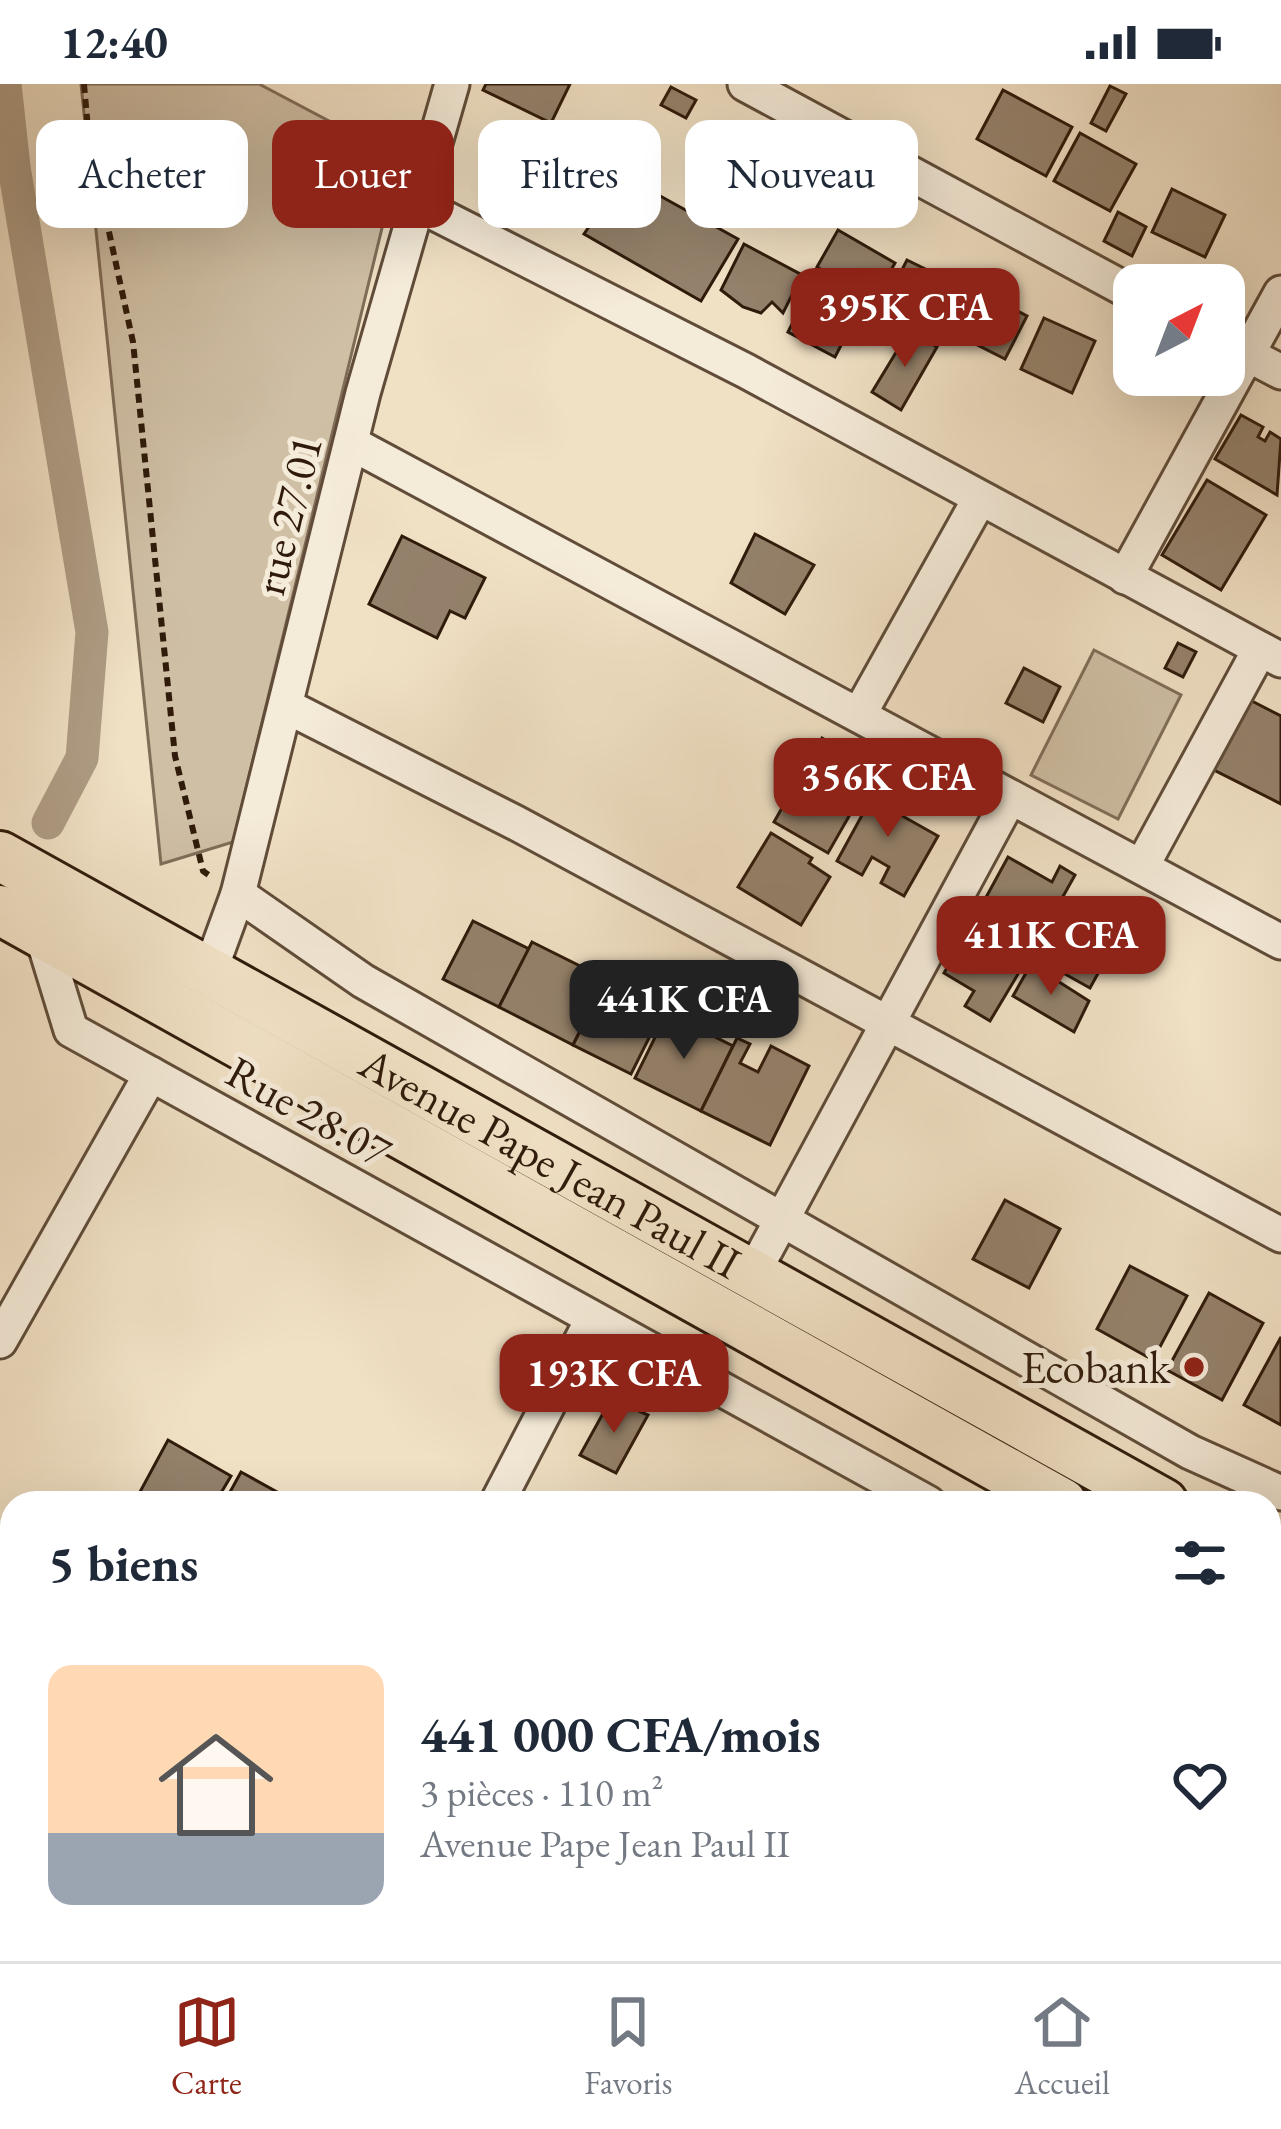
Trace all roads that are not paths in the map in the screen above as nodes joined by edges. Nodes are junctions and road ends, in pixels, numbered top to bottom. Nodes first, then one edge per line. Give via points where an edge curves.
1 (452, 84) edge
2 (745, 84) edge
3 (441, 120) edge
4 (454, 223) edge
5 (409, 228) edge
6 (1113, 283) edge
7 (1281, 293) edge
8 (1245, 336) edge
9 (1245, 353) edge
10 (1281, 372) edge
11 (1212, 396) edge
12 (351, 443) junction
13 (979, 500) junction
14 (1125, 577) junction
15 (1270, 655) edge
16 (286, 706) junction
17 (860, 713) junction
18 (1010, 797) junction
19 (0, 856) edge
20 (1142, 866) junction
21 (238, 894) junction
22 (21, 921) edge
23 (1281, 942) edge
24 (211, 968) junction
25 (885, 1022) junction
26 (151, 1074) junction
27 (783, 1217) junction
28 (1281, 1235) edge
29 (752, 1275) junction
30 (592, 1321) junction
31 (0, 1341) edge
32 (502, 1491) edge
33 (906, 1491) edge
34 (1041, 1491) edge
35 (1141, 1491) edge
36 (1277, 1491) edge

1 - 3 street, rue 27.01
2 - 6 street
4 - 13 street
5 - 12 street, rue 27.01
7 - 8 street
9 - 10 street
11 - 14 street
12 - 16 street, rue 27.01
12 - 17 street
13 - 14 street
13 - 17 street
14 - 15 street
15 - 20 street
16 - 21 street, rue 27.01
16 - 25 street
17 - 18 street
18 - 20 street
18 - 25 street
19 - 24 highway, Avenue Pape Jean Paul II
20 - 23 street
21 - 24 street, rue 27.01
21 - 27 street via 363,981
22 - 26 street, Rue 28.07 via 71,1030
22 - 34 highway, Avenue Pape Jean Paul II
24 - 29 highway, Avenue Pape Jean Paul II
25 - 27 street
25 - 28 street
26 - 30 street, Rue 28.07
26 - 31 street
27 - 29 street
27 - 36 street via 1190,1452
29 - 35 highway, Avenue Pape Jean Paul II
30 - 32 street
30 - 33 street, Rue 28.07

